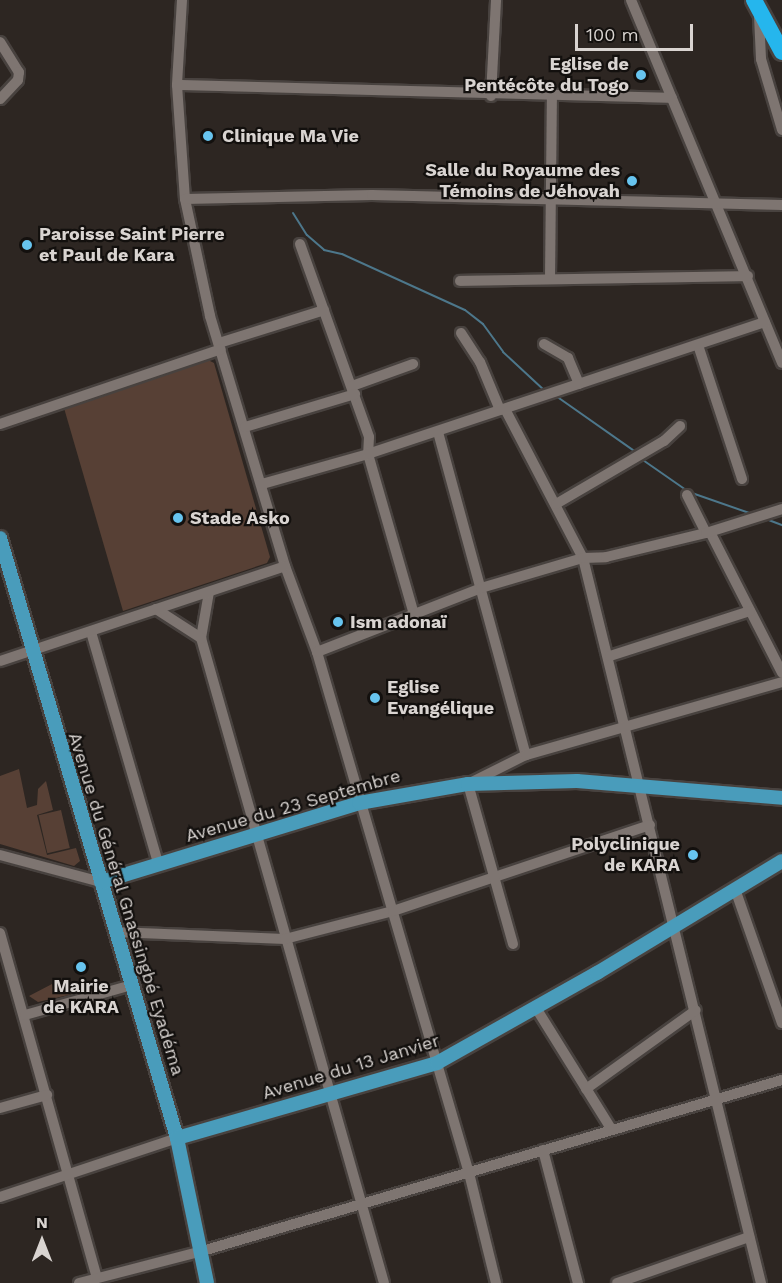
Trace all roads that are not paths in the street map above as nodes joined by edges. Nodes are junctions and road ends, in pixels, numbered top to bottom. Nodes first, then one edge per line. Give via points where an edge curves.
1 (182, 0) edge
2 (496, 0) edge
3 (631, 0) edge
4 (757, 6) edge
5 (0, 42) edge
6 (782, 52) edge
7 (177, 85) junction
8 (490, 96) junction
9 (552, 96) junction
10 (672, 98) junction
11 (0, 99) edge
12 (782, 130) edge
13 (185, 199) junction
14 (552, 201) junction
15 (716, 205) junction
16 (782, 205) edge
17 (300, 243) dead end
18 (748, 276) junction
19 (550, 279) junction
20 (460, 281) dead end
21 (324, 310) junction
22 (765, 322) junction
23 (461, 333) dead end
24 (544, 344) dead end
25 (698, 345) junction
26 (220, 346) junction
27 (782, 363) edge
28 (413, 364) dead end
29 (579, 384) junction
30 (354, 390) junction
31 (502, 409) junction
32 (0, 424) edge
33 (680, 426) dead end
34 (245, 427) junction
35 (438, 432) junction
36 (368, 454) junction
37 (742, 479) dead end
38 (262, 484) junction
39 (687, 495) dead end
40 (555, 504) junction
41 (782, 508) edge
42 (708, 532) junction
43 (0, 538) edge
44 (583, 558) junction
45 (285, 566) junction
46 (481, 588) junction
47 (209, 592) junction
48 (156, 609) junction
49 (750, 611) junction
50 (414, 614) junction
51 (91, 632) junction
52 (201, 638) junction
53 (32, 651) junction
54 (317, 652) junction
55 (610, 656) junction
56 (0, 661) edge
57 (782, 673) edge
58 (782, 682) edge
59 (622, 727) junction
60 (526, 755) junction
61 (468, 784) junction
62 (640, 786) junction
63 (782, 798) edge
64 (359, 803) junction
65 (650, 825) junction
66 (255, 834) junction
67 (0, 855) edge
68 (782, 861) edge
69 (158, 862) junction
70 (495, 877) junction
71 (101, 882) junction
72 (735, 889) junction
73 (393, 911) junction
74 (673, 925) junction
75 (0, 933) edge
76 (116, 933) junction
77 (285, 939) junction
78 (513, 944) dead end
79 (132, 985) junction
80 (779, 1004) edge
81 (536, 1008) junction
82 (696, 1010) junction
83 (25, 1015) junction
84 (782, 1023) edge
85 (437, 1063) junction
86 (782, 1080) edge
87 (586, 1089) junction
88 (329, 1094) junction
89 (47, 1095) junction
90 (718, 1101) junction
91 (0, 1108) edge
92 (610, 1128) junction
93 (177, 1138) junction
94 (543, 1150) junction
95 (469, 1173) junction
96 (71, 1175) junction
97 (0, 1197) edge
98 (363, 1204) junction
99 (748, 1237) junction
100 (200, 1251) junction
101 (97, 1278) junction
102 (79, 1283) edge
103 (207, 1283) edge
104 (384, 1283) edge
105 (496, 1283) edge
106 (578, 1283) edge
107 (617, 1283) edge
108 (761, 1283) edge

1 - 7 street
2 - 8 street
3 - 10 street
4 - 6 highway
4 - 12 street via 760,59
5 - 11 street via 18,72 18,80
7 - 8 street
7 - 13 street
8 - 9 street
9 - 10 street
9 - 14 street
10 - 15 street
13 - 14 street via 372,195
13 - 26 street
14 - 15 street
14 - 19 street
15 - 16 street
15 - 18 street
17 - 21 street
18 - 19 street
18 - 22 street
19 - 20 street
21 - 26 street
21 - 30 street
22 - 25 street
22 - 27 street
23 - 31 street
24 - 29 street via 568,358
25 - 29 street
25 - 37 street
26 - 32 street
26 - 34 street
28 - 30 street
29 - 31 street
30 - 34 street
30 - 36 street via 369,437
31 - 35 street
31 - 40 street
33 - 40 street via 664,441
34 - 38 street
35 - 36 street
35 - 46 street
36 - 38 street
36 - 50 street
38 - 45 street
39 - 42 street
40 - 44 street
41 - 42 street
42 - 44 street via 606,557
42 - 49 street
43 - 53 main road, Avenue du Général Gnassingbé Eyadéma
44 - 46 street
44 - 55 street
45 - 47 street
45 - 54 street
46 - 50 street
46 - 60 street
47 - 48 street
47 - 52 street
48 - 51 street
48 - 52 street
49 - 55 street
49 - 57 street
50 - 54 street
51 - 53 street
51 - 69 street
52 - 66 street
53 - 56 street
53 - 71 main road, Avenue du Général Gnassingbé Eyadéma
54 - 64 street
55 - 59 street
58 - 59 street
59 - 60 street
59 - 62 street
60 - 61 street
61 - 62 main road, Avenue du 23 Septembre via 577,781
61 - 64 main road, Avenue du 23 Septembre
61 - 70 street
62 - 63 main road, Avenue du 23 Septembre
62 - 65 street
64 - 66 main road, Avenue du 23 Septembre
64 - 73 street
65 - 70 street
65 - 74 street
66 - 69 main road, Avenue du 23 Septembre
66 - 77 street
67 - 71 street
68 - 72 main road, Avenue du 13 Janvier
69 - 71 main road, Avenue du 23 Septembre
70 - 73 street
70 - 78 street
71 - 76 main road, Avenue du Général Gnassingbé Eyadéma
72 - 74 main road, Avenue du 13 Janvier
72 - 80 street
73 - 77 street
73 - 85 street
74 - 81 main road, Avenue du 13 Janvier
74 - 82 street
75 - 83 street
76 - 77 street
76 - 79 main road, Avenue du Général Gnassingbé Eyadéma
77 - 88 street
79 - 83 street
79 - 93 main road, Avenue du Général Gnassingbé Eyadéma
80 - 84 street
81 - 85 main road, Avenue du 13 Janvier
81 - 87 street
82 - 87 street
82 - 90 street
83 - 89 street
85 - 88 main road, Avenue du 13 Janvier
85 - 95 street
86 - 90 street
87 - 92 street
88 - 93 main road, Avenue du 13 Janvier
88 - 98 street
89 - 91 street
89 - 96 street
90 - 92 street
90 - 99 street
92 - 94 street
93 - 96 street, Avenue du 13 Janvier
93 - 100 main road, Avenue du Général Gnassingbé Eyadéma
94 - 95 street
94 - 106 street
95 - 98 street
95 - 105 street
96 - 97 street, Avenue du 13 Janvier
96 - 101 street
98 - 100 street
98 - 104 street
99 - 107 street
99 - 108 street
100 - 101 street
100 - 103 main road, Avenue du Général Gnassingbé Eyadéma
101 - 102 street

